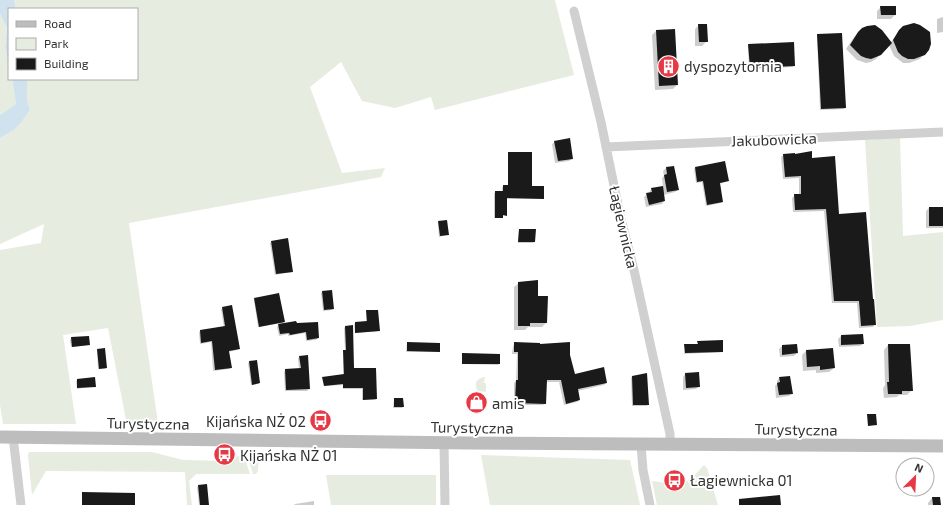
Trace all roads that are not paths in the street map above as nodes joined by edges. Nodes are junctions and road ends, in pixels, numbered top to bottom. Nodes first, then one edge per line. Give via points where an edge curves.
1 (574, 11) dead end
2 (943, 132) edge
3 (606, 147) junction
4 (7, 437) edge
5 (444, 443) junction
6 (670, 444) junction
7 (641, 445) junction
8 (943, 446) edge
9 (21, 505) edge
10 (445, 505) edge
11 (650, 505) edge

1 - 3 street, Łagiewnicka
2 - 3 street, Jakubowicka
3 - 6 street, Łagiewnicka via 670,434
4 - 5 main road, Turystyczna
4 - 9 street
5 - 7 main road, Turystyczna
5 - 10 street
6 - 7 main road, Turystyczna
6 - 8 main road, Turystyczna
7 - 11 street

